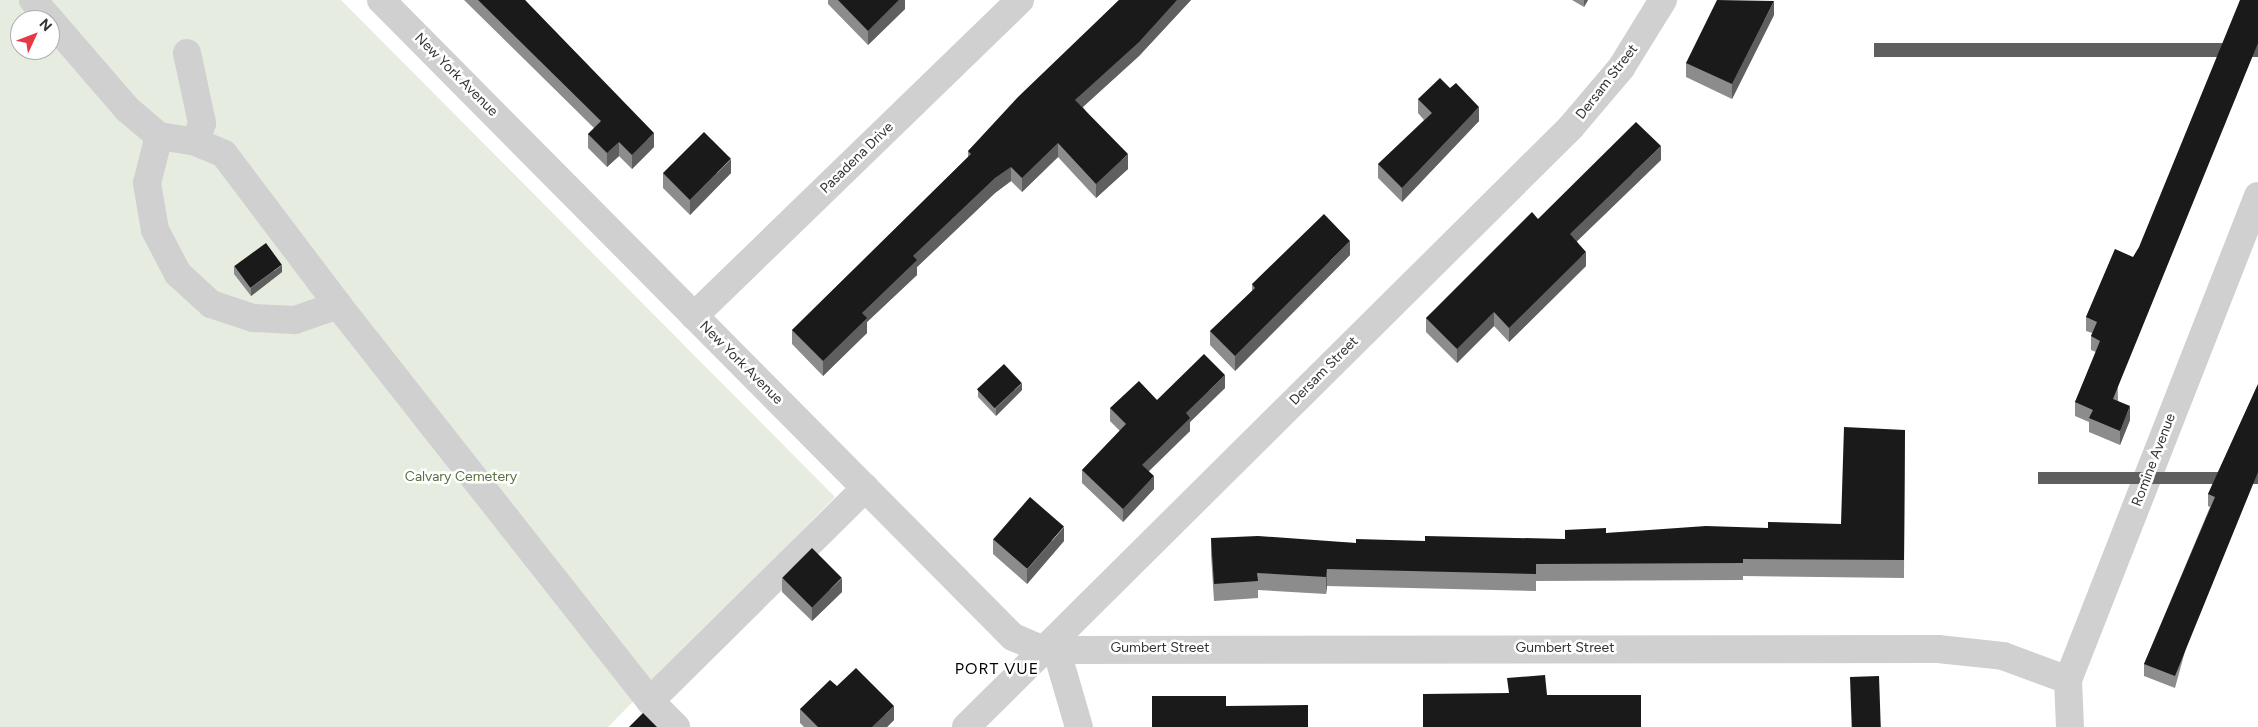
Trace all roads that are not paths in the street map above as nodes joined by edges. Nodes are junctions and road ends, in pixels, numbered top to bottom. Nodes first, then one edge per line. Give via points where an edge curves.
1 (33, 0) edge
2 (381, 0) edge
3 (1663, 0) edge
4 (1013, 2) edge
5 (186, 53) dead end
6 (159, 136) junction
7 (196, 142) junction
8 (2258, 196) edge
9 (338, 305) junction
10 (694, 316) junction
11 (865, 488) junction
12 (1050, 651) junction
13 (2068, 680) junction
14 (650, 701) junction
15 (676, 727) edge
16 (966, 727) edge
17 (1079, 727) edge
18 (2070, 727) edge

1 - 6 street via 127,108
2 - 10 street, New York Avenue
3 - 12 street, Dersam Street via 1621,68 1571,127
4 - 10 street, Pasadena Drive
5 - 7 street via 202,123
6 - 7 street
6 - 9 street via 146,183 155,230 178,274 211,304 253,318 295,320
7 - 9 street via 224,154
8 - 13 street, Romine Avenue
9 - 14 street
10 - 11 street, New York Avenue
11 - 12 street, New York Avenue via 1013,637
11 - 14 street
12 - 13 street, Gumbert Street via 1116,648 1938,649 2003,656
12 - 16 street, Dersam Street
12 - 17 street
13 - 18 street, Romine Avenue
14 - 15 street

